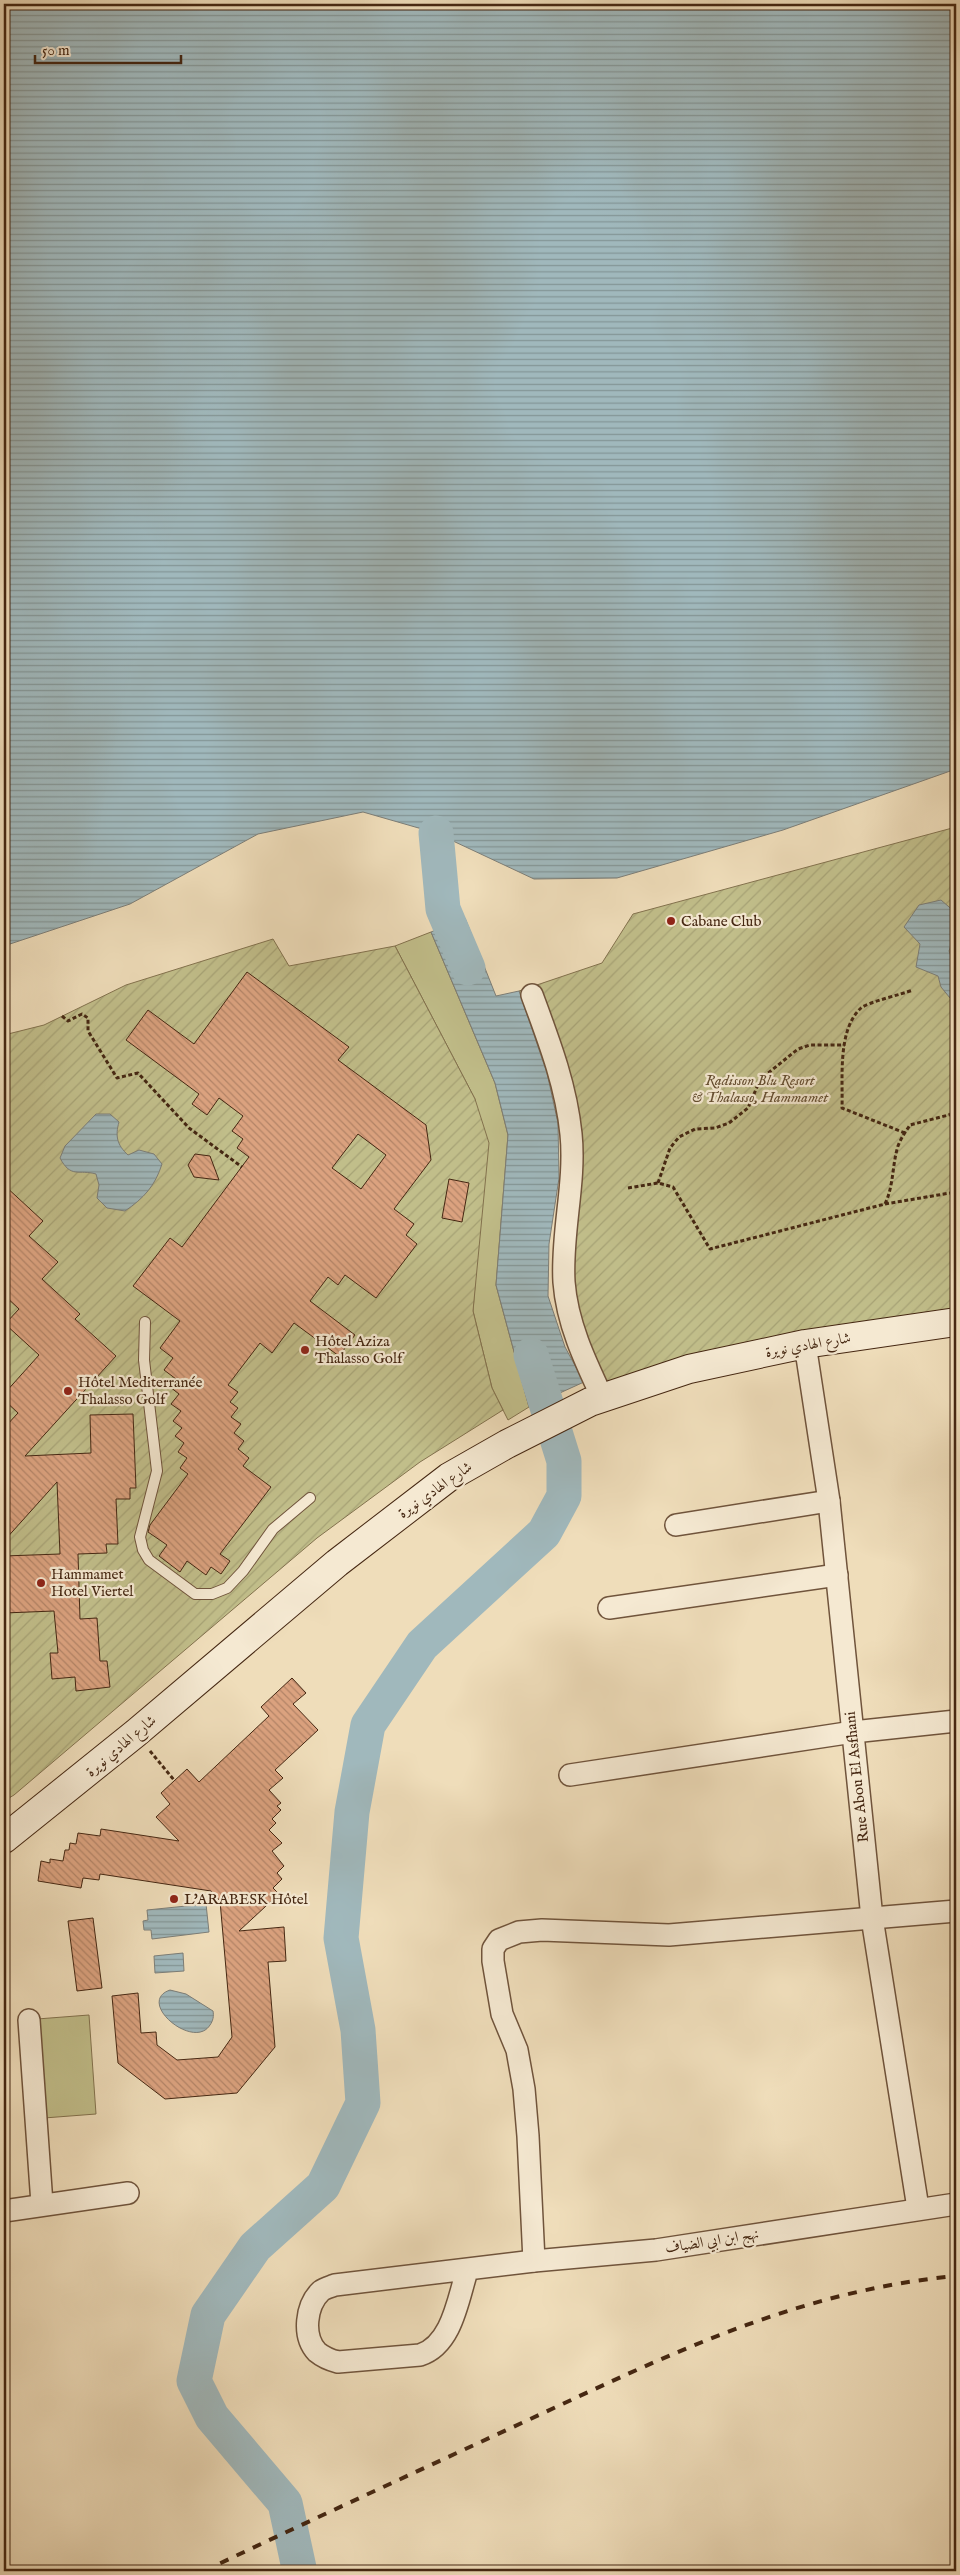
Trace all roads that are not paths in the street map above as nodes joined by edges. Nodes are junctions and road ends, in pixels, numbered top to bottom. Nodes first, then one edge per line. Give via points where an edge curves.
1 (532, 995) dead end
2 (145, 1322) dead end
3 (956, 1322) edge
4 (806, 1344) junction
5 (596, 1400) junction
6 (310, 1498) dead end
7 (828, 1501) junction
8 (676, 1525) dead end
9 (837, 1575) junction
10 (609, 1608) dead end
11 (956, 1721) edge
12 (853, 1732) junction
13 (570, 1775) dead end
14 (4, 1839) edge
15 (956, 1910) edge
16 (872, 1918) junction
17 (28, 2020) dead end
18 (128, 2193) dead end
19 (42, 2204) junction
20 (956, 2204) edge
21 (918, 2208) junction
22 (4, 2211) edge
23 (534, 2261) junction
24 (467, 2271) junction

1 - 5 street via 564,1090 571,1134 573,1156 564,1281 576,1339
2 - 6 lane via 144,1360 157,1471 140,1537 149,1560 195,1594 212,1594 227,1588 273,1530
3 - 4 street, شارع الهادي نويرة
4 - 5 street, شارع الهادي نويرة via 689,1368
4 - 7 street, Rue Abou El Asfhani
5 - 14 street, شارع الهادي نويرة via 449,1477 337,1563 136,1733
7 - 8 street
7 - 9 street, Rue Abou El Asfhani
9 - 10 street
9 - 12 street, Rue Abou El Asfhani
11 - 12 street
12 - 13 street
12 - 16 street, Rue Abou El Asfhani
15 - 16 street
16 - 21 street, Rue Abou El Asfhani
16 - 23 street via 669,1935 542,1930 519,1932 500,1940 493,1949 493,1961 502,2014 517,2050 524,2089
17 - 19 street
18 - 19 street
19 - 22 street
20 - 21 street, نهج ابن ابي الضياف
21 - 23 street, نهج ابن ابي الضياف via 656,2250
23 - 24 street, نهج ابن ابي الضياف
24 - 24 street, نهج ابن ابي الضياف via 323,2289 314,2298 310,2309 310,2341 321,2354 338,2362 420,2355 432,2351 446,2334

